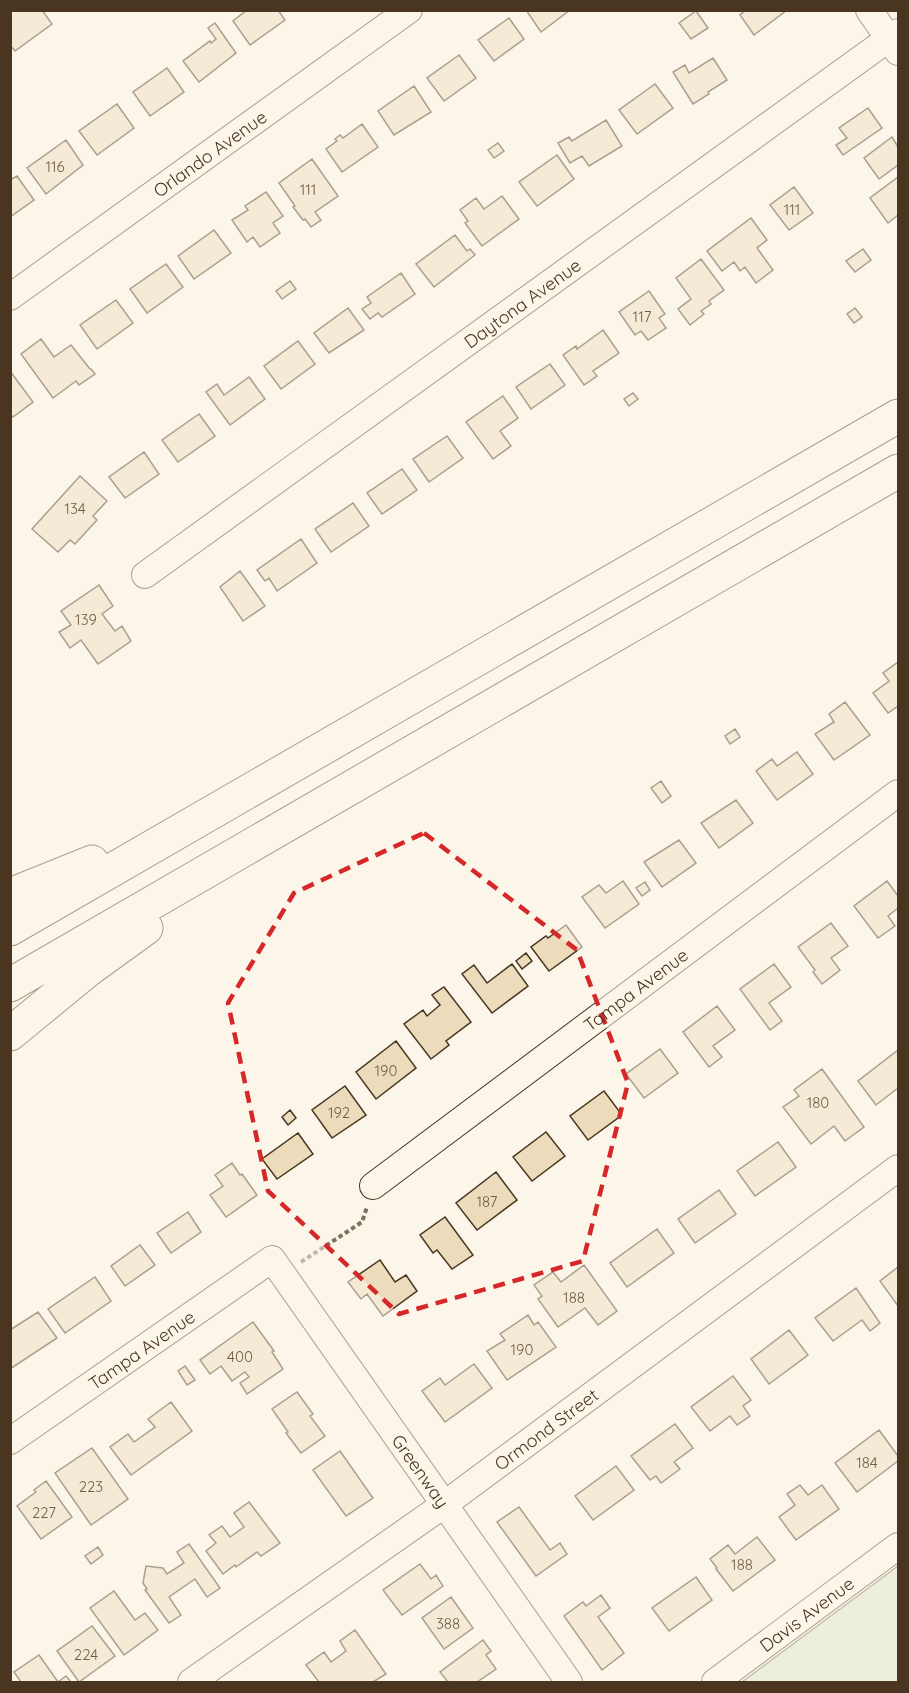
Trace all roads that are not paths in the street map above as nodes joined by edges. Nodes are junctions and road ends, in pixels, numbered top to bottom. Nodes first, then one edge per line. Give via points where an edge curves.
1 (409, 10) edge
2 (869, 10) edge
3 (895, 41) edge
4 (10, 297) edge
5 (898, 416) edge
6 (898, 471) edge
7 (145, 575) dead end
8 (273, 778) junction
9 (341, 794) junction
10 (898, 794) edge
11 (10, 895) edge
12 (10, 929) edge
13 (10, 985) edge
14 (10, 1034) edge
15 (898, 1168) edge
16 (374, 1186) road end
17 (278, 1266) joint
18 (10, 1441) edge
19 (445, 1504) junction
20 (898, 1546) edge
21 (191, 1683) edge
22 (569, 1683) edge
23 (715, 1683) edge

1 - 4 street, Orlando Avenue
2 - 3 street
3 - 7 street, Daytona Avenue
5 - 8 highway
6 - 9 highway
8 - 11 highway via 77,869
8 - 12 highway
9 - 13 highway
9 - 14 highway via 88,970
10 - 16 street, Tampa Avenue
15 - 19 street, Ormond Street
17 - 18 street, Tampa Avenue
17 - 19 street, Greenway
19 - 21 street, Ormond Street
19 - 22 street, Greenway
20 - 23 street, Davis Avenue

